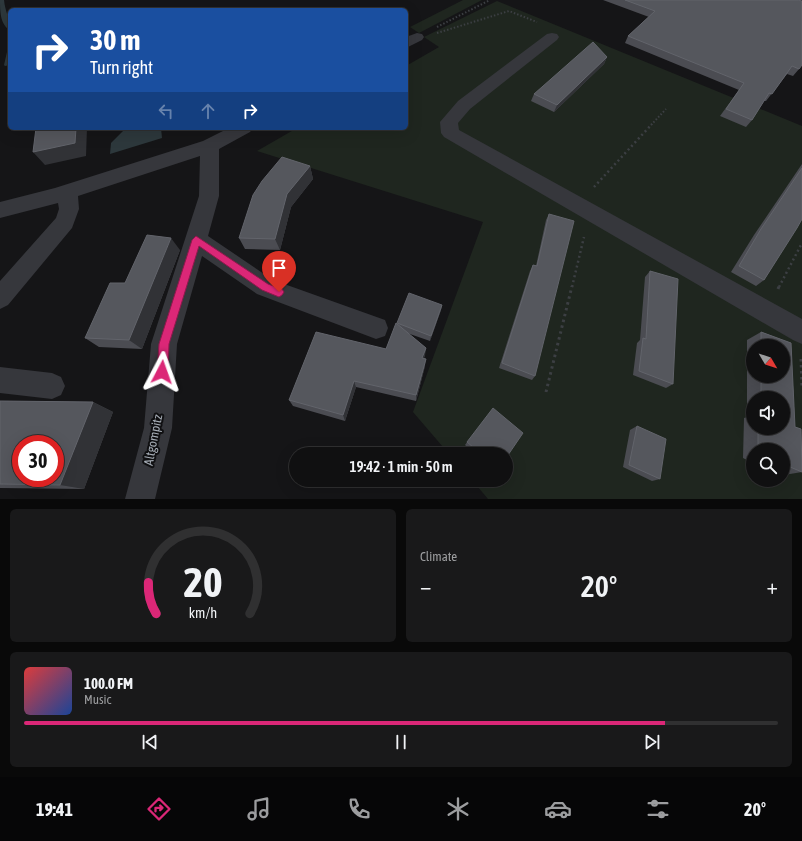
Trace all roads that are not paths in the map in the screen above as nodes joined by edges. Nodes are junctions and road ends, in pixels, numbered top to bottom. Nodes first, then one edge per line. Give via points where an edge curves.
1 (552, 37) road end
2 (240, 130) edge
3 (210, 146) junction
4 (68, 192) junction
5 (0, 210) edge
6 (196, 240) junction
7 (0, 298) edge
8 (376, 328) dead end
9 (802, 332) edge
10 (0, 380) edge
11 (52, 386) dead end
12 (140, 499) edge

1 - 9 street via 464,105 449,122 450,133
2 - 3 street
3 - 4 street
3 - 6 street, Altgompitz via 209,196
4 - 5 street
4 - 7 street via 69,209 65,222
6 - 8 street via 265,287
6 - 12 street, Altgompitz via 164,344 158,428
10 - 11 street

